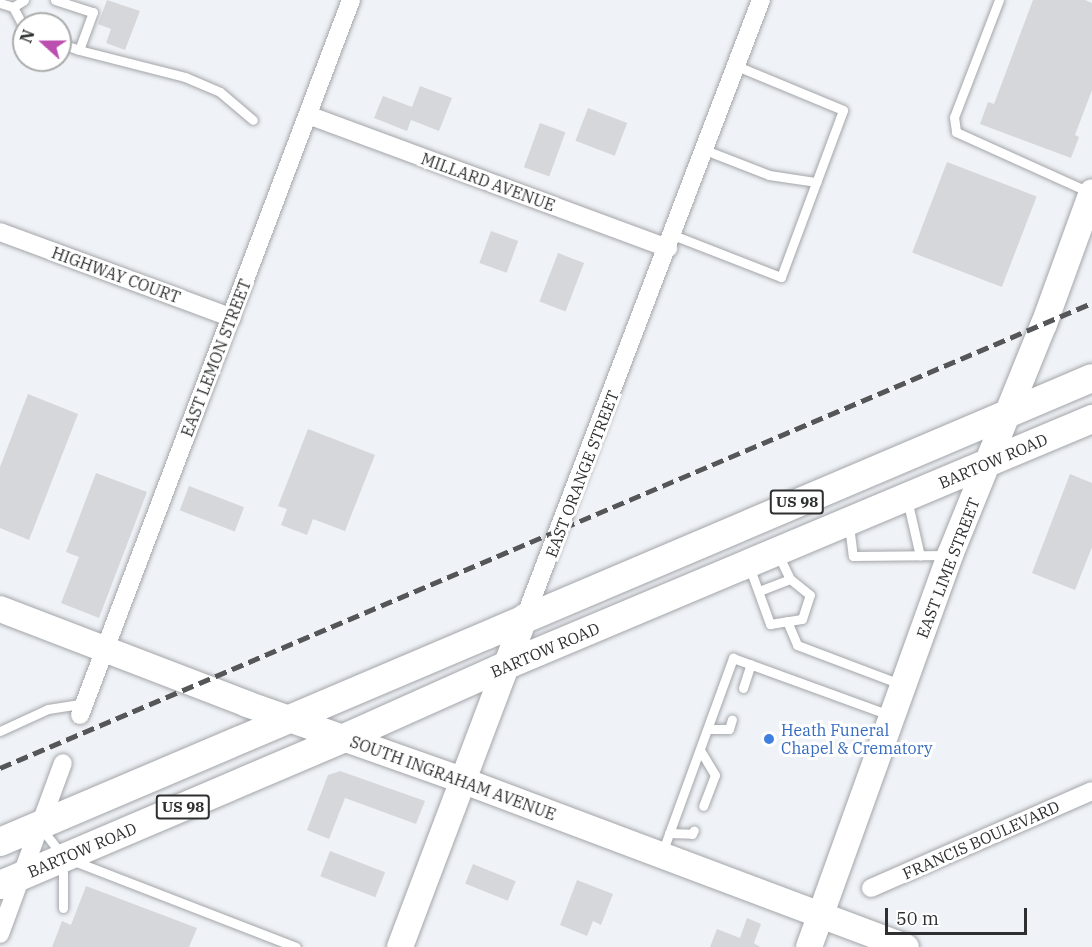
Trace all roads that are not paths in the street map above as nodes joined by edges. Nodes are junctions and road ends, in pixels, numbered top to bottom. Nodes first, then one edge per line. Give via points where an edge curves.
1 (24, 0) edge
2 (55, 0) edge
3 (351, 0) edge
4 (761, 0) edge
5 (999, 0) edge
6 (0, 3) edge
7 (13, 7) junction
8 (16, 12) edge
9 (72, 47) edge
10 (79, 50) junction
11 (737, 66) junction
12 (308, 115) junction
13 (254, 120) dead end
14 (705, 150) junction
15 (816, 182) junction
16 (1092, 193) edge
17 (0, 232) edge
18 (670, 242) junction
19 (232, 318) junction
20 (1092, 378) edge
21 (1008, 414) junction
22 (1092, 419) edge
23 (988, 464) junction
24 (907, 497) junction
25 (848, 522) junction
26 (777, 552) junction
27 (920, 555) junction
28 (951, 555) junction
29 (748, 564) junction
30 (790, 579) junction
31 (759, 591) junction
32 (0, 609) edge
33 (525, 617) junction
34 (788, 621) junction
35 (105, 649) junction
36 (751, 664) junction
37 (507, 665) junction
38 (903, 686) junction
39 (743, 688) dead end
40 (83, 709) joint
41 (892, 716) junction
42 (732, 719) dead end
43 (291, 720) junction
44 (708, 729) junction
45 (0, 731) edge
46 (344, 738) junction
47 (700, 750) junction
48 (63, 763) dead end
49 (464, 781) junction
50 (1092, 791) edge
51 (703, 806) dead end
52 (40, 826) junction
53 (694, 830) dead end
54 (0, 842) edge
55 (665, 844) junction
56 (64, 857) junction
57 (11, 880) edge
58 (871, 888) dead end
59 (63, 908) dead end
60 (821, 915) junction
61 (0, 934) edge
62 (296, 947) edge
63 (400, 947) edge
64 (809, 947) edge
65 (906, 947) edge

1 - 7 lane
2 - 10 lane via 93,12
3 - 12 street, EAST LEMON STREET
4 - 11 street, EAST ORANGE STREET
5 - 16 lane via 954,117 956,132
6 - 7 lane
7 - 8 lane
9 - 10 lane
10 - 13 lane via 185,77 220,92
11 - 14 street, EAST ORANGE STREET
11 - 15 lane via 843,110
12 - 18 street, MILLARD AVENUE
12 - 19 street, EAST LEMON STREET
14 - 15 lane via 769,175
14 - 18 street, EAST ORANGE STREET
15 - 18 lane via 781,277
16 - 21 street, EAST LIME STREET
17 - 19 street, HIGHWAY COURT
18 - 33 street, EAST ORANGE STREET
19 - 35 street, EAST LEMON STREET
20 - 21 main road, US 98
21 - 23 street, EAST LIME STREET
21 - 33 main road, US 98
22 - 23 main road, BARTOW ROAD / US 98
23 - 24 main road, BARTOW ROAD / US 98
23 - 28 street, EAST LIME STREET
24 - 25 main road, BARTOW ROAD / US 98
24 - 27 lane
25 - 26 main road, BARTOW ROAD / US 98
25 - 27 lane via 853,556
26 - 29 main road, BARTOW ROAD / US 98
26 - 30 lane
27 - 28 lane
28 - 38 street, EAST LIME STREET
29 - 31 lane
29 - 37 main road, BARTOW ROAD / US 98
30 - 31 lane
30 - 34 lane via 810,595 802,619
31 - 34 lane via 771,624
32 - 35 street, SOUTH INGRAHAM AVENUE
33 - 37 street, EAST ORANGE STREET
33 - 43 main road, US 98
34 - 38 lane via 797,645
35 - 40 street, EAST LEMON STREET
35 - 43 street, SOUTH INGRAHAM AVENUE
36 - 39 lane
36 - 41 lane
36 - 44 lane via 734,658
37 - 46 main road, BARTOW ROAD / US 98
37 - 49 street, EAST ORANGE STREET
38 - 41 street, EAST LIME STREET
40 - 45 lane via 48,709
41 - 60 street, EAST LIME STREET
42 - 44 lane via 729,729
43 - 46 street, SOUTH INGRAHAM AVENUE
43 - 52 main road, US 98
44 - 47 lane
46 - 49 street, SOUTH INGRAHAM AVENUE
46 - 56 main road, BARTOW ROAD / US 98
47 - 51 lane via 715,775
47 - 55 lane
48 - 52 street
49 - 55 street, SOUTH INGRAHAM AVENUE
49 - 63 street, EAST ORANGE STREET
50 - 58 street, FRANCIS BOULEVARD
52 - 54 main road, US 98
52 - 56 lane
52 - 57 street
53 - 55 lane
55 - 60 street, SOUTH INGRAHAM AVENUE
56 - 57 main road, BARTOW ROAD / US 98
56 - 59 lane
56 - 62 lane
57 - 61 street
60 - 64 street, EAST LIME STREET
60 - 65 street, SOUTH INGRAHAM AVENUE

